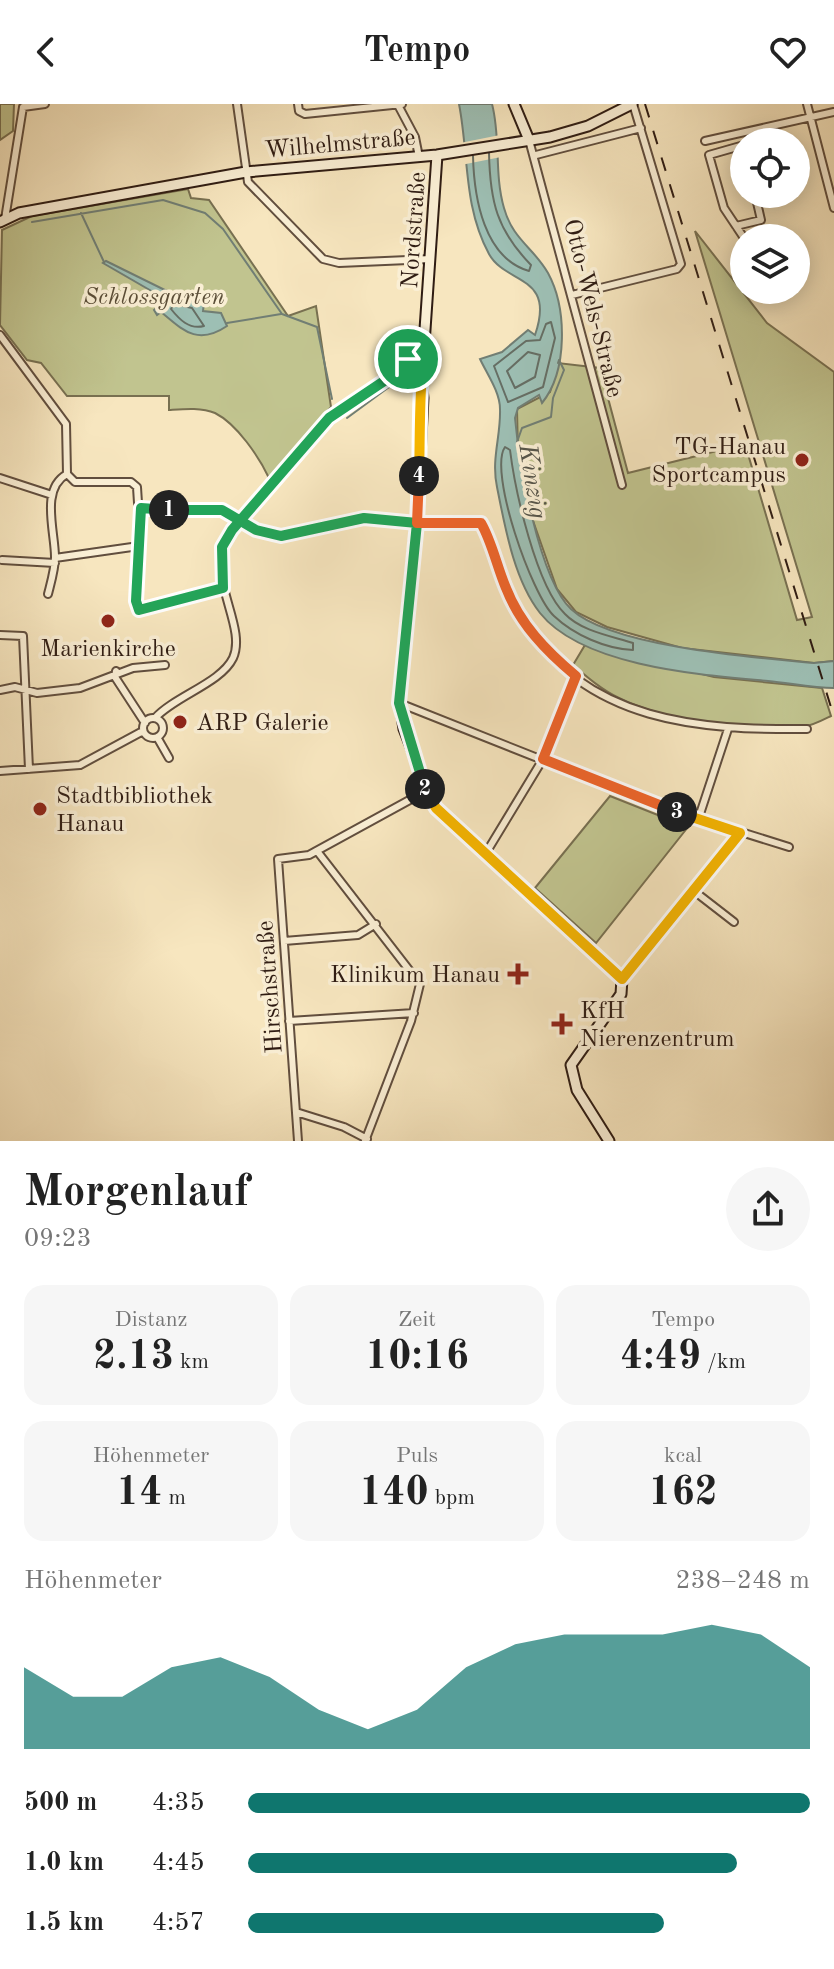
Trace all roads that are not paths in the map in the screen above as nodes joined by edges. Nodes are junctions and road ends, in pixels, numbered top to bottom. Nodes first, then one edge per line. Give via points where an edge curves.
1 (45, 104) edge
2 (237, 104) edge
3 (298, 104) edge
4 (514, 104) edge
5 (632, 104) edge
6 (807, 104) edge
7 (400, 105) edge
8 (834, 112) edge
9 (811, 118) junction
10 (641, 128) junction
11 (772, 128) edge
12 (730, 135) edge
13 (529, 140) junction
14 (705, 141) dead end
15 (730, 150) edge
16 (437, 155) junction
17 (536, 155) junction
18 (419, 157) junction
19 (246, 172) junction
20 (758, 208) edge
21 (834, 208) edge
22 (3, 220) edge
23 (735, 224) edge
24 (744, 224) edge
25 (431, 259) junction
26 (572, 295) junction
27 (0, 335) edge
28 (418, 355) junction
29 (408, 365) junction
30 (420, 370) junction
31 (67, 474) junction
32 (0, 478) edge
33 (622, 485) dead end
34 (52, 495) junction
35 (141, 508) junction
36 (240, 520) junction
37 (417, 523) junction
38 (139, 546) junction
39 (2, 560) dead end
40 (55, 561) junction
41 (223, 588) junction
42 (48, 594) dead end
43 (0, 635) edge
44 (165, 665) dead end
45 (116, 674) junction
46 (576, 676) junction
47 (0, 690) edge
48 (25, 690) junction
49 (399, 703) junction
50 (155, 718) junction
51 (145, 723) junction
52 (728, 729) junction
53 (807, 729) dead end
54 (143, 731) junction
55 (157, 737) junction
56 (169, 758) dead end
57 (543, 759) junction
58 (29, 769) junction
59 (0, 771) edge
60 (426, 791) junction
61 (698, 820) junction
62 (740, 833) junction
63 (789, 847) dead end
64 (317, 851) junction
65 (486, 853) junction
66 (694, 891) junction
67 (734, 922) dead end
68 (376, 924) junction
69 (284, 941) junction
70 (622, 979) junction
71 (414, 1013) junction
72 (289, 1021) junction
73 (296, 1112) junction
74 (367, 1140) edge
75 (298, 1141) edge
76 (609, 1141) edge

1 - 22 street via 23,107
2 - 19 street
3 - 7 street via 305,114
4 - 13 street
5 - 10 street
5 - 13 street, Wilhelmstraße via 588,126
6 - 9 street
7 - 18 street
8 - 9 street
9 - 11 street
9 - 21 street
10 - 17 street
10 - 26 street via 680,267
12 - 14 street
13 - 16 street, Wilhelmstraße
13 - 17 street, Otto-Wels-Straße
15 - 23 street via 709,155 724,208
16 - 18 street, Wilhelmstraße
16 - 25 street, Nordstraße
17 - 26 street, Otto-Wels-Straße
18 - 19 street, Wilhelmstraße
19 - 22 street, Wilhelmstraße
19 - 25 street via 250,185 327,262
20 - 24 street via 761,220
25 - 28 street, Nordstraße via 424,344
26 - 33 street, Otto-Wels-Straße
27 - 31 street via 68,429
28 - 29 street via 410,357
28 - 30 street, Nordstraße via 424,363
29 - 30 street
29 - 36 street via 329,418
30 - 37 street, Nordstraße
31 - 34 street via 57,481
31 - 35 street via 75,482 131,482
32 - 34 street
34 - 40 street
35 - 36 street via 222,510
35 - 38 street
36 - 37 street via 281,536 364,518
36 - 41 street via 222,547
37 - 46 street via 481,523 523,619 547,651
37 - 49 street, Nordstraße
38 - 40 street
38 - 41 street via 139,610
39 - 40 street
40 - 42 street
41 - 50 street via 234,634 233,658
43 - 48 street via 23,636
44 - 45 street
45 - 48 street via 80,688
45 - 51 street
46 - 52 street via 641,711
46 - 57 street
47 - 48 street
48 - 58 street
49 - 57 street
49 - 60 street
50 - 51 street
50 - 55 street via 163,727
51 - 54 street
52 - 53 street
52 - 61 street
54 - 55 street
54 - 58 street via 80,765
55 - 56 street
57 - 61 street
57 - 65 street
58 - 59 street
60 - 64 street
60 - 65 street via 436,808
61 - 62 street
62 - 63 street
62 - 66 street
64 - 68 street
64 - 69 street, Hirschstraße via 278,859
65 - 70 street
66 - 67 street
66 - 70 street
68 - 69 street via 354,936
68 - 71 street via 419,980
69 - 72 street, Hirschstraße
70 - 76 street via 621,994 572,1060 577,1090
71 - 72 street
71 - 74 street
72 - 73 street, Hirschstraße
73 - 74 street
73 - 75 street, Hirschstraße

